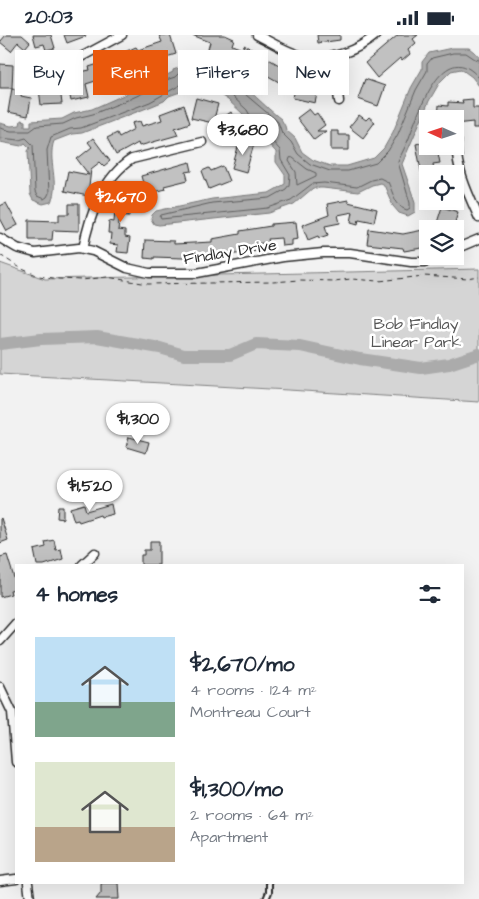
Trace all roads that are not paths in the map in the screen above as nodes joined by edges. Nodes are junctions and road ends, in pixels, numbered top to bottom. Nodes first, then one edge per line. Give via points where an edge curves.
1 (122, 35) edge
2 (257, 35) edge
3 (376, 35) edge
4 (287, 50) edge
5 (349, 52) edge
6 (83, 56) edge
7 (338, 95) edge
8 (339, 101) dead end
9 (202, 142) dead end
10 (457, 155) edge
11 (479, 218) edge
12 (0, 238) edge
13 (479, 239) edge
14 (464, 245) edge
15 (83, 249) junction
16 (419, 262) edge
17 (95, 553) dead end
18 (83, 564) edge
19 (15, 624) edge
20 (0, 641) edge
21 (0, 687) edge
22 (15, 750) edge
23 (15, 879) edge
24 (0, 881) edge
25 (28, 884) edge
26 (269, 884) edge
27 (30, 899) edge
28 (266, 899) edge

1 - 6 street
2 - 4 street
3 - 5 street
7 - 8 street
9 - 15 street via 126,163 104,190
10 - 11 street
12 - 15 street, Findlay Drive via 35,253
13 - 14 street
15 - 16 street, Findlay Drive via 127,268 149,273 197,273 323,253 350,253
17 - 18 street
19 - 20 street
21 - 22 street via 12,712
23 - 24 street
25 - 27 street
26 - 28 lane

